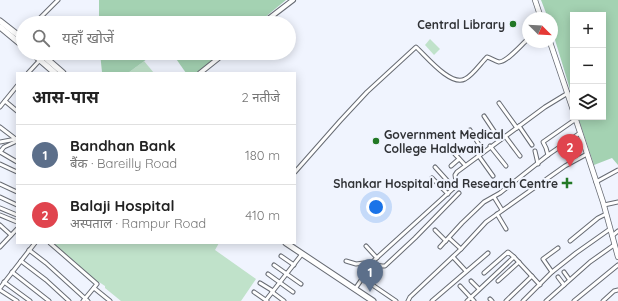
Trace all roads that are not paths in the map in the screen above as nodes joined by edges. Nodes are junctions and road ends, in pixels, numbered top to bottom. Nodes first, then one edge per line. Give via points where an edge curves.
1 (58, 0) edge
2 (293, 0) edge
3 (535, 0) edge
4 (539, 12) edge
5 (42, 16) edge
6 (272, 16) edge
7 (0, 21) edge
8 (0, 27) edge
9 (16, 33) edge
10 (16, 40) edge
11 (522, 45) edge
12 (552, 48) edge
13 (38, 60) edge
14 (44, 60) edge
15 (46, 60) edge
16 (216, 60) edge
17 (29, 72) edge
18 (54, 72) edge
19 (62, 72) edge
20 (201, 72) edge
21 (16, 87) edge
22 (568, 93) junction
23 (570, 100) edge
24 (5, 101) junction
25 (499, 103) dead end
26 (0, 107) edge
27 (16, 110) edge
28 (484, 116) dead end
29 (573, 120) edge
30 (577, 120) edge
31 (0, 127) edge
32 (518, 127) junction
33 (470, 130) dead end
34 (580, 133) junction
35 (505, 136) junction
36 (16, 139) edge
37 (16, 140) edge
38 (500, 140) junction
39 (16, 141) edge
40 (0, 142) edge
41 (532, 145) dead end
42 (490, 146) junction
43 (462, 150) dead end
44 (483, 151) junction
45 (535, 151) dead end
46 (0, 152) edge
47 (453, 152) dead end
48 (587, 154) junction
49 (456, 155) junction
50 (548, 155) junction
51 (478, 156) junction
52 (520, 156) dead end
53 (459, 158) junction
54 (16, 161) edge
55 (0, 164) edge
56 (538, 164) junction
57 (465, 165) junction
58 (451, 166) dead end
59 (506, 166) dead end
60 (435, 167) dead end
61 (618, 170) edge
62 (296, 171) edge
63 (16, 172) edge
64 (493, 176) dead end
65 (432, 178) dead end
66 (596, 182) junction
67 (0, 184) edge
68 (454, 188) junction
69 (16, 192) edge
70 (459, 193) dead end
71 (448, 194) junction
72 (0, 197) edge
73 (494, 197) junction
74 (618, 202) edge
75 (16, 205) edge
76 (604, 205) junction
77 (0, 208) edge
78 (502, 210) junction
79 (497, 214) junction
80 (606, 214) junction
81 (0, 215) edge
82 (16, 215) edge
83 (16, 222) edge
84 (0, 225) edge
85 (506, 229) dead end
86 (610, 229) junction
87 (16, 230) edge
88 (435, 230) dead end
89 (618, 231) edge
90 (11, 236) junction
91 (612, 236) junction
92 (448, 239) junction
93 (570, 241) dead end
94 (34, 244) edge
95 (51, 244) edge
96 (287, 244) edge
97 (614, 245) junction
98 (366, 246) dead end
99 (0, 247) edge
100 (440, 247) dead end
101 (558, 248) dead end
102 (461, 249) junction
103 (29, 250) junction
104 (488, 253) dead end
105 (302, 254) junction
106 (281, 256) dead end
107 (453, 257) junction
108 (514, 257) junction
109 (618, 257) edge
110 (377, 258) junction
111 (21, 261) junction
112 (346, 261) dead end
113 (519, 262) junction
114 (274, 265) dead end
115 (294, 265) junction
116 (370, 265) junction
117 (618, 265) edge
118 (466, 271) junction
119 (12, 272) junction
120 (552, 272) junction
121 (564, 272) dead end
122 (484, 273) dead end
123 (268, 274) dead end
124 (287, 274) junction
125 (532, 276) junction
126 (558, 277) dead end
127 (570, 280) junction
128 (471, 281) dead end
129 (498, 281) dead end
130 (4, 282) junction
131 (260, 283) dead end
132 (280, 283) junction
133 (301, 284) dead end
134 (371, 284) dead end
135 (540, 285) junction
136 (564, 285) junction
137 (460, 286) dead end
138 (0, 287) edge
139 (94, 288) junction
140 (355, 289) junction
141 (479, 289) junction
142 (618, 290) edge
143 (254, 292) dead end
144 (273, 292) junction
145 (293, 292) dead end
146 (471, 297) junction
147 (86, 300) edge
148 (17, 301) edge
149 (30, 301) edge
150 (49, 301) edge
151 (69, 301) edge
152 (110, 301) edge
153 (266, 301) edge
154 (284, 301) edge
155 (373, 301) edge
156 (396, 301) edge
157 (408, 301) edge
158 (432, 301) edge
159 (466, 301) edge
160 (474, 301) edge
161 (506, 301) edge
162 (523, 301) edge
163 (546, 301) edge
164 (574, 301) edge
165 (603, 301) edge

1 - 5 street
2 - 6 main road
3 - 4 main road
7 - 9 highway
8 - 10 highway
11 - 62 street via 501,61 487,57 467,79 460,81 447,76 416,47 367,92
12 - 22 main road
13 - 17 street
14 - 18 highway
15 - 19 highway
16 - 20 main road
21 - 24 street
22 - 23 main road
22 - 32 street
24 - 26 street
24 - 27 street
25 - 32 street
28 - 38 street
29 - 50 street via 543,142
30 - 34 main road
31 - 36 street
32 - 35 street
32 - 41 street
33 - 44 street
34 - 48 main road
34 - 50 street
35 - 38 street
35 - 52 street
37 - 40 street
38 - 42 street
39 - 46 street
42 - 44 street
42 - 59 street
43 - 49 street
44 - 51 street
45 - 56 street
46 - 54 street
47 - 49 street
48 - 66 main road
48 - 78 street via 565,166
49 - 53 street
50 - 56 street
51 - 57 street
51 - 64 street
53 - 57 street
53 - 58 street
55 - 63 street
56 - 73 street
57 - 68 street via 454,175
60 - 68 street
61 - 66 street
65 - 71 street
66 - 76 main road
67 - 69 street
68 - 71 street
70 - 116 street via 385,266
71 - 110 street
72 - 75 street
73 - 78 street
73 - 92 street via 484,202
74 - 76 street
76 - 80 main road
77 - 82 street
78 - 79 street
79 - 85 street
79 - 102 street
80 - 86 main road
80 - 93 street
81 - 83 street
84 - 90 street
86 - 91 main road
86 - 120 street
87 - 90 street
88 - 92 street
89 - 91 street
90 - 99 street
91 - 97 main road
92 - 100 street
92 - 102 street
94 - 103 street
95 - 139 street via 97,284
96 - 105 highway
97 - 109 main road
97 - 127 street
98 - 110 street
101 - 120 street via 543,259
102 - 107 street
103 - 111 street
103 - 147 street
104 - 118 street
105 - 115 street
105 - 140 highway
106 - 115 street
107 - 118 street
107 - 157 street
108 - 113 street
108 - 122 street via 508,252
108 - 141 street
110 - 116 street
111 - 119 street
111 - 151 street
112 - 116 street
113 - 125 street
113 - 129 street
114 - 124 street
115 - 124 street
116 - 140 street
117 - 164 street
118 - 158 street
119 - 130 street
119 - 150 street
120 - 135 street
121 - 127 street
123 - 132 street
124 - 132 street
124 - 133 street
125 - 135 street
125 - 161 street
126 - 136 street
127 - 136 street
128 - 141 street
130 - 138 street
130 - 149 street
131 - 144 street
132 - 144 street
132 - 145 street
134 - 156 street
135 - 162 street
136 - 163 street
137 - 146 street
138 - 148 street
139 - 147 street
139 - 152 street
140 - 155 highway
141 - 146 street
142 - 165 street
143 - 153 street
144 - 153 street
144 - 154 street
146 - 159 street
146 - 160 street

